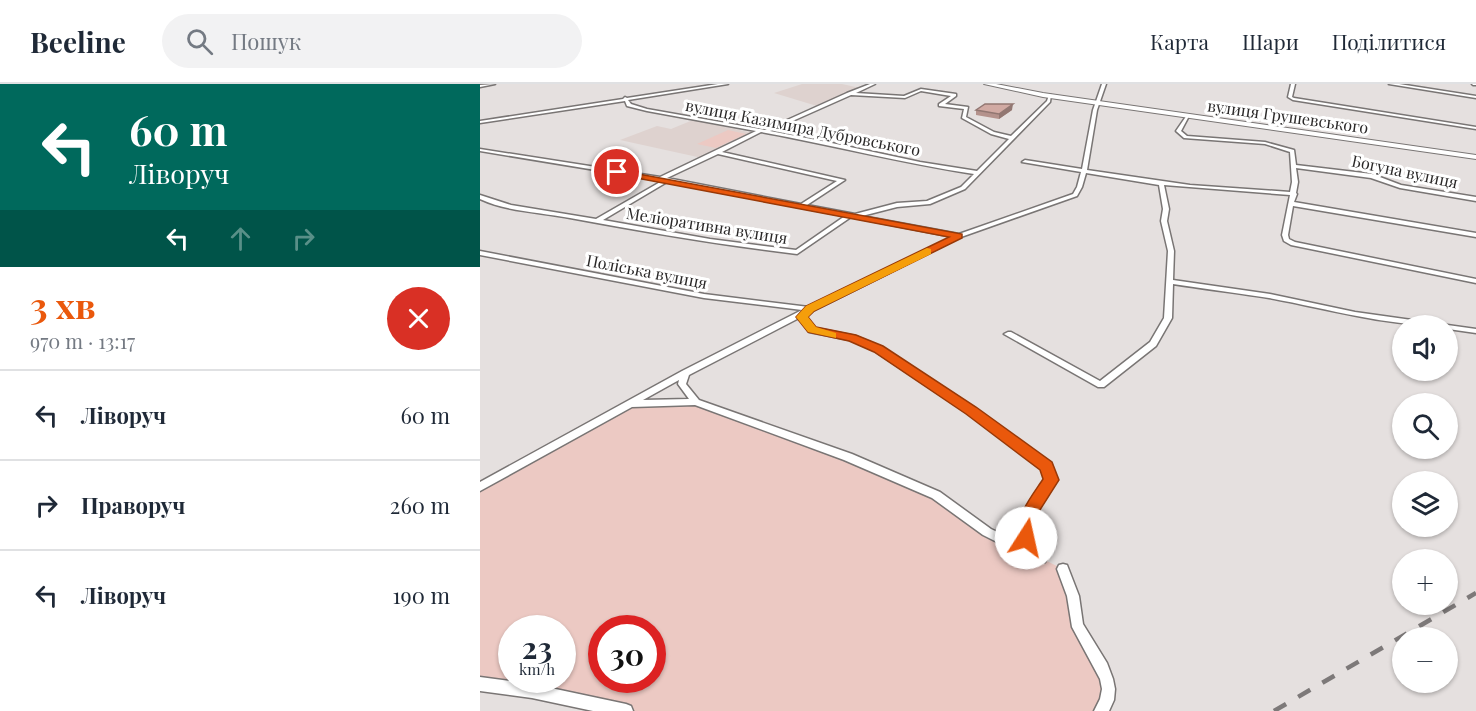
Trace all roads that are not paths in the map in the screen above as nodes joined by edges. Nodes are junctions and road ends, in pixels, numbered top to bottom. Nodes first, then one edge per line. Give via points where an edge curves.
1 (493, 84) edge
2 (693, 84) edge
3 (726, 84) edge
4 (873, 84) edge
5 (987, 84) edge
6 (1104, 84) edge
7 (1293, 84) edge
8 (1391, 84) edge
9 (480, 86) edge
10 (668, 91) junction
11 (848, 94) junction
12 (1469, 96) junction
13 (1476, 97) edge
14 (625, 98) junction
15 (1052, 98) junction
16 (1095, 102) junction
17 (1476, 102) edge
18 (1187, 116) junction
19 (480, 122) edge
20 (1476, 128) edge
21 (766, 131) junction
22 (759, 132) junction
23 (1012, 138) junction
24 (481, 150) edge
25 (717, 152) junction
26 (1476, 157) edge
27 (1025, 162) dead end
28 (1294, 165) junction
29 (1084, 169) junction
30 (979, 173) junction
31 (663, 180) junction
32 (1161, 183) junction
33 (1293, 194) junction
34 (480, 197) edge
35 (1476, 199) edge
36 (1293, 204) junction
37 (802, 206) junction
38 (853, 216) junction
39 (597, 221) junction
40 (1476, 235) edge
41 (959, 236) junction
42 (480, 253) edge
43 (1476, 281) edge
44 (1172, 282) junction
45 (810, 309) junction
46 (1392, 319) edge
47 (1458, 329) edge
48 (1476, 332) edge
49 (1008, 334) dead end
50 (685, 373) junction
51 (696, 402) junction
52 (626, 406) junction
53 (480, 486) edge
54 (1063, 569) dead end
55 (480, 684) edge
56 (627, 711) edge
57 (1101, 711) edge

1 - 9 street
2 - 10 street
3 - 10 street
4 - 11 street
5 - 15 main road, вулиця Грушевського
6 - 16 street
7 - 20 street via 1293,99
8 - 12 street
10 - 14 street
11 - 21 street
11 - 23 street via 905,97 921,90 955,95 941,105 966,108 964,117 978,128
12 - 13 street
12 - 17 street
14 - 19 street
14 - 22 street, вулиця Казимира Дубровського via 629,105
15 - 16 main road, вулиця Грушевського
15 - 23 street
16 - 18 main road, вулиця Грушевського
16 - 29 street
18 - 26 main road, вулиця Грушевського
18 - 28 street via 1180,134 1193,139 1278,146 1292,151
21 - 22 street, вулиця Казимира Дубровського
21 - 30 street, вулиця Казимира Дубровського
22 - 25 street
23 - 30 street
24 - 31 street
25 - 31 street
25 - 37 street via 842,180
27 - 29 street
28 - 33 street
28 - 35 street, Богуна вулиця via 1372,176 1400,186
29 - 32 street
29 - 41 street via 1079,191 1070,198
30 - 38 street via 963,188 937,201 897,205
31 - 37 street
31 - 39 street
32 - 33 street
32 - 44 street
33 - 36 street
34 - 39 street, Меліоративна вулиця
36 - 40 street
36 - 43 street via 1285,235 1293,244
37 - 38 street
38 - 39 street, Меліоративна вулиця via 797,252
38 - 41 street
41 - 45 street
42 - 45 street, Поліська вулиця via 704,296
44 - 46 street
44 - 49 street via 1163,331 1145,351 1101,385
45 - 50 street
45 - 51 street via 802,317 812,330 852,338 878,349 1047,466 1051,480 1036,501 1026,538 1041,558 987,532 936,495 848,457
47 - 48 street
50 - 51 street via 682,384
50 - 52 street
51 - 52 street
52 - 53 street
54 - 57 street via 1078,628 1099,657 1106,680 1107,702
55 - 56 street

